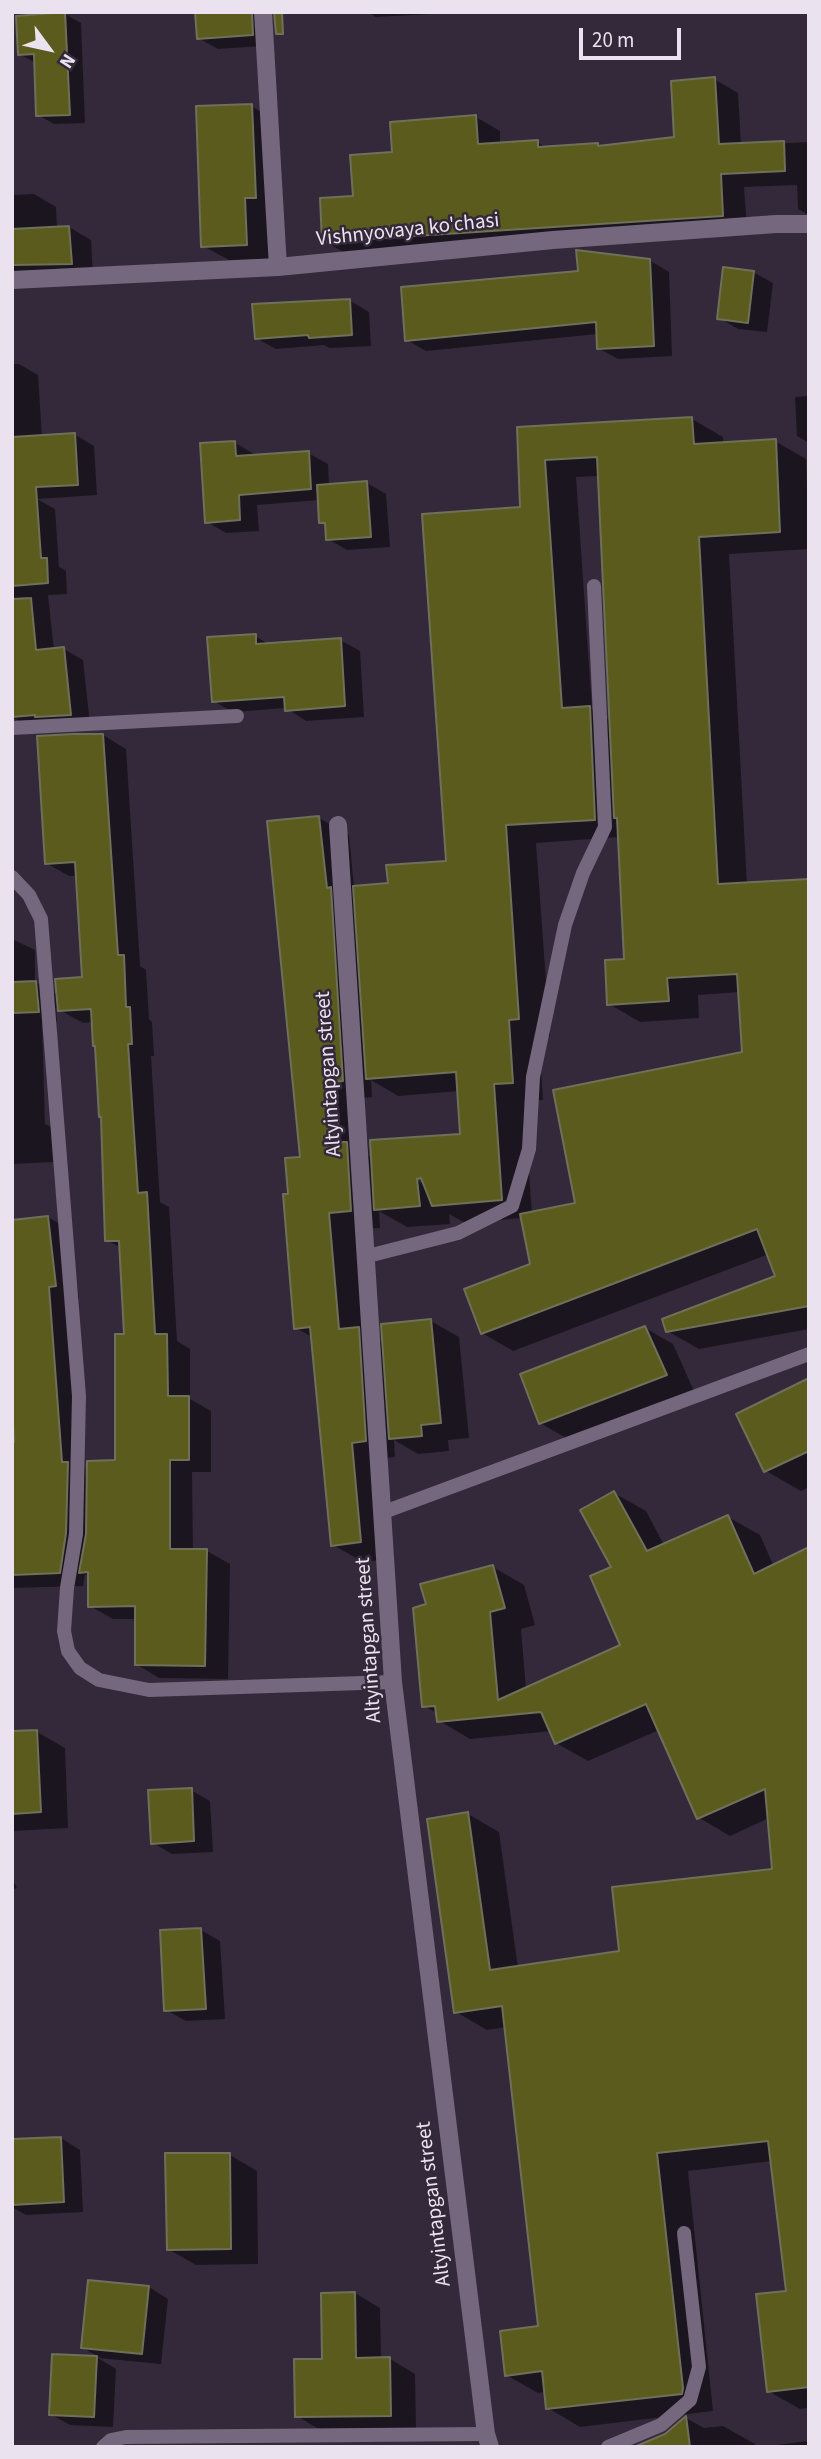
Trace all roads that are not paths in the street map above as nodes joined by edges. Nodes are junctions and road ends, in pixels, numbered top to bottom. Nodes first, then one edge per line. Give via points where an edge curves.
1 (263, 12) edge
2 (809, 224) edge
3 (278, 267) junction
4 (12, 280) edge
5 (594, 586) dead end
6 (237, 716) dead end
7 (12, 728) edge
8 (338, 825) dead end
9 (12, 877) edge
10 (364, 1257) junction
11 (809, 1354) edge
12 (384, 1512) junction
13 (393, 1682) junction
14 (684, 2233) dead end
15 (488, 2440) edge
16 (103, 2447) edge
17 (608, 2447) edge

1 - 3 street
2 - 3 street, Vishnyovaya ko'chasi via 553,240
3 - 4 street, Vishnyovaya ko'chasi
5 - 10 lane via 605,827 565,925 533,1077 529,1149 512,1206 458,1233
6 - 7 lane
8 - 10 street, Altyintapgan street
9 - 13 lane via 29,895 41,919 79,1396 76,1534 64,1631 68,1651 80,1668 99,1680 149,1690
10 - 12 street, Altyintapgan street
11 - 12 lane
12 - 13 street, Altyintapgan street
13 - 15 street, Altyintapgan street
14 - 17 lane via 699,2367 690,2400 661,2425
15 - 16 lane via 126,2437

